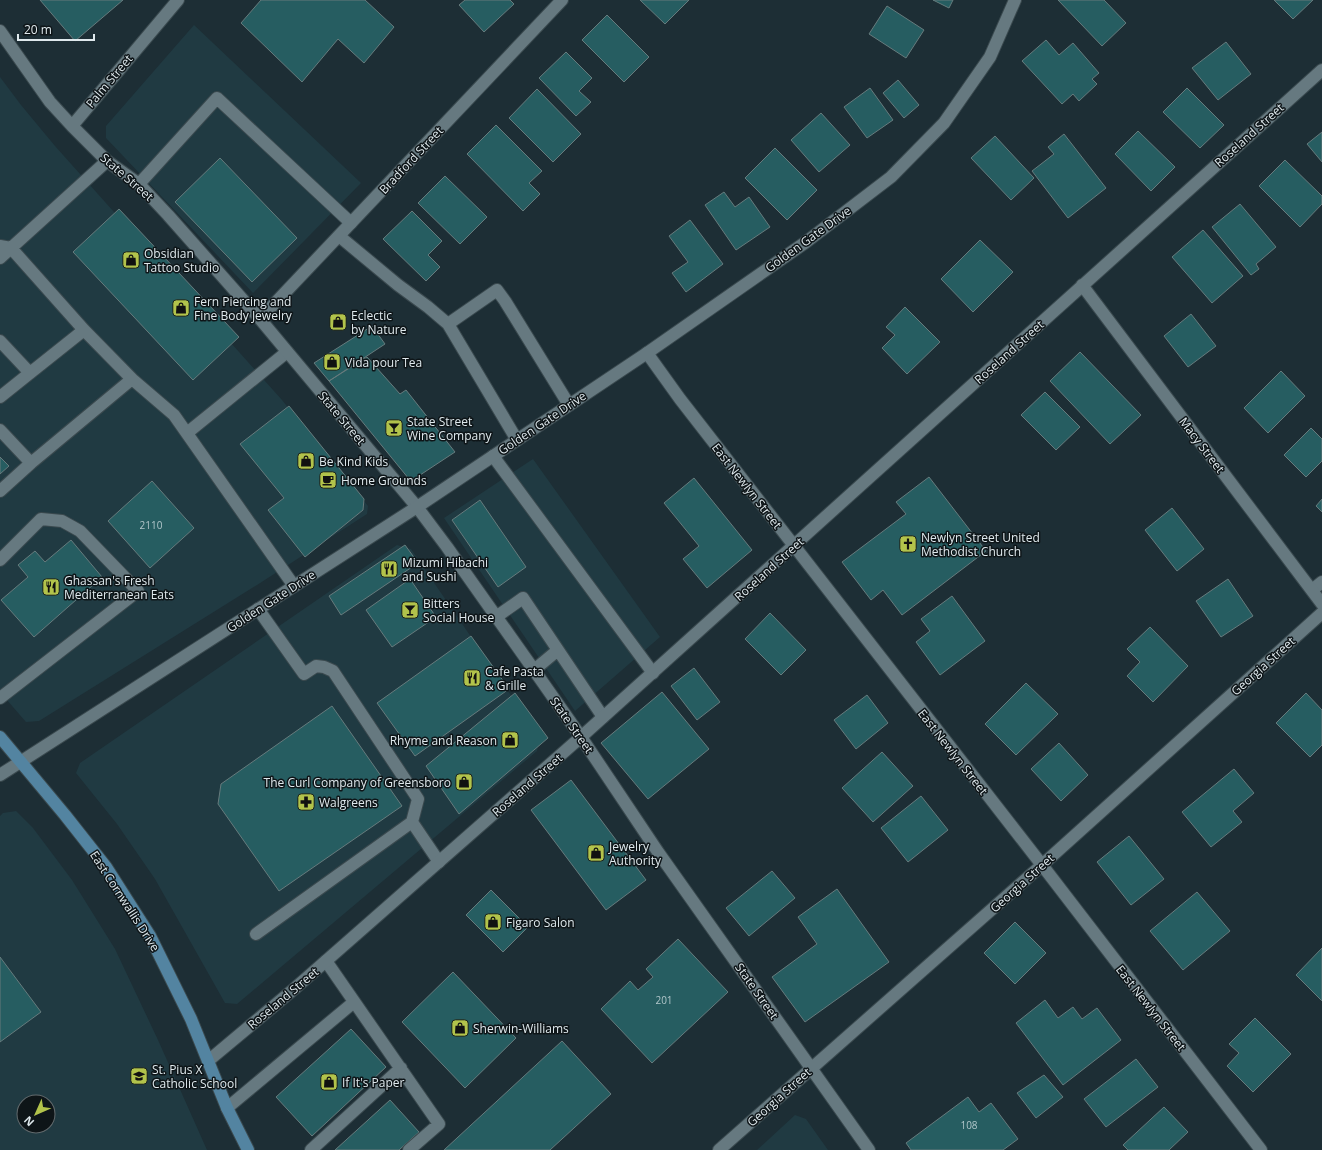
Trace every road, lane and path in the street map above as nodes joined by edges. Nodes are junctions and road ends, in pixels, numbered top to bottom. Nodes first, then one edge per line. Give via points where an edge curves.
1 (178, 0) edge
2 (562, 0) edge
3 (1015, 0) edge
4 (0, 31) edge
5 (1322, 70) edge
6 (72, 126) junction
7 (107, 161) junction
8 (138, 184) junction
9 (351, 223) junction
10 (339, 236) junction
11 (5, 247) edge
12 (0, 258) edge
13 (1082, 285) junction
14 (260, 319) junction
15 (448, 324) junction
16 (84, 330) junction
17 (0, 341) edge
18 (287, 352) junction
19 (647, 353) junction
20 (30, 373) junction
21 (132, 379) junction
22 (0, 397) edge
23 (569, 405) junction
24 (0, 430) edge
25 (187, 433) junction
26 (517, 440) junction
27 (493, 456) junction
28 (31, 463) junction
29 (0, 491) edge
30 (417, 507) junction
31 (794, 547) junction
32 (0, 560) edge
33 (1322, 582) edge
34 (294, 586) junction
35 (1312, 590) junction
36 (1322, 604) edge
37 (258, 609) junction
38 (1322, 613) edge
39 (496, 617) junction
40 (558, 650) junction
41 (534, 670) junction
42 (653, 673) junction
43 (0, 698) edge
44 (603, 718) junction
45 (0, 737) edge
46 (581, 737) junction
47 (21, 762) junction
48 (0, 775) edge
49 (412, 822) junction
50 (439, 862) junction
51 (1042, 865) junction
52 (256, 934) dead end
53 (326, 961) junction
54 (354, 1002) junction
55 (208, 1061) junction
56 (401, 1068) junction
57 (811, 1069) junction
58 (227, 1108) junction
59 (867, 1149) edge
60 (248, 1150) edge
61 (311, 1150) edge
62 (409, 1150) edge
63 (719, 1150) edge
64 (1261, 1150) edge

1 - 6 street, Palm Street
2 - 9 street, Bradford Street
3 - 19 street, Golden Gate Drive via 990,57 944,123 891,177 806,242
4 - 6 street, State Street via 50,102
5 - 13 street, Roseland Street
6 - 7 street, State Street
7 - 8 street, State Street
7 - 11 street
8 - 9 street via 217,98
8 - 14 street, State Street
9 - 10 street, Bradford Street
10 - 14 street, Bradford Street
10 - 15 street
11 - 12 street
11 - 16 street
13 - 31 street, Roseland Street
13 - 35 street, Macy Street
14 - 18 street, State Street
15 - 23 street via 497,290
15 - 26 street
16 - 20 street
16 - 21 street
17 - 20 street
18 - 25 street
18 - 30 street, State Street
19 - 23 street, Golden Gate Drive
19 - 31 street, East Newlyn Street via 680,400
20 - 22 street
21 - 25 street via 174,415
21 - 28 street
23 - 26 street, Golden Gate Drive
24 - 28 street
25 - 34 street
26 - 27 street, Golden Gate Drive
27 - 30 street, Golden Gate Drive
27 - 42 street
28 - 29 street
30 - 34 street, Golden Gate Drive
30 - 39 street, State Street
31 - 42 street, Roseland Street
31 - 51 street, East Newlyn Street
32 - 43 street via 41,519 62,521 80,531 138,591
33 - 35 street
34 - 37 street, Golden Gate Drive
35 - 36 street, Macy Street
37 - 47 street, Golden Gate Drive
37 - 49 street via 304,674 316,666 324,666 333,671 418,799
38 - 51 street, Georgia Street
39 - 40 street via 523,598
39 - 41 street, State Street
40 - 41 street
40 - 44 street
41 - 46 street, State Street
42 - 44 street, Roseland Street
44 - 46 street, Roseland Street
45 - 47 main road, East Cornwallis Drive
46 - 50 street, Roseland Street
46 - 57 street, State Street via 658,852
47 - 48 street, Golden Gate Drive
47 - 55 main road, East Cornwallis Drive via 106,867 150,936 191,1019
49 - 50 street
49 - 52 street
50 - 53 street, Roseland Street
51 - 57 street, Georgia Street
51 - 64 street, East Newlyn Street
53 - 54 street
53 - 55 street, Roseland Street
54 - 56 street
54 - 58 street
55 - 58 main road, East Cornwallis Drive
56 - 61 street
56 - 62 street via 439,1124
57 - 59 street, State Street
57 - 63 street, Georgia Street
58 - 60 main road, East Cornwallis Drive

